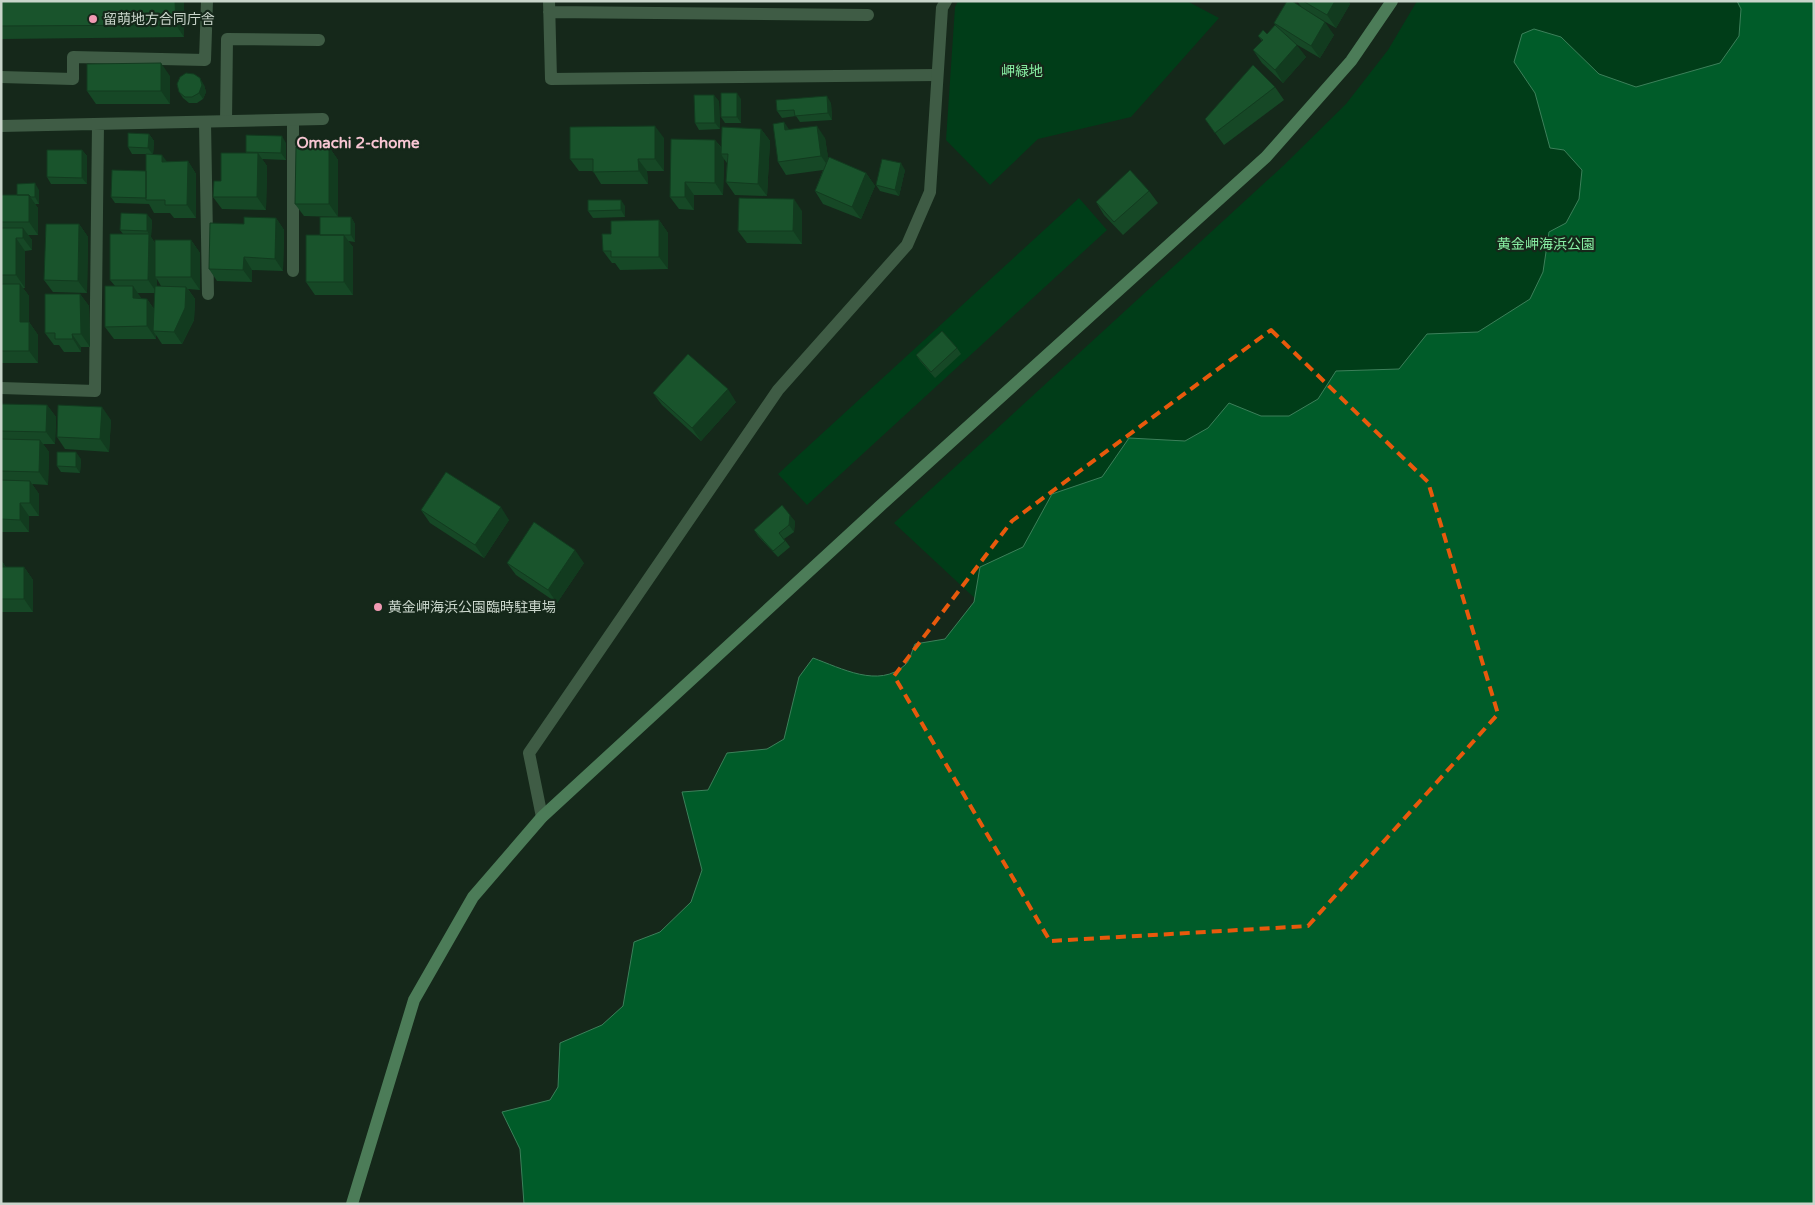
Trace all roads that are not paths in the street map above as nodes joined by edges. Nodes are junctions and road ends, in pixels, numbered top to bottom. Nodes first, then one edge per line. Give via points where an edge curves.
1 (207, 1) edge
2 (946, 1) edge
3 (1392, 1) edge
4 (549, 6) edge
5 (868, 15) dead end
6 (319, 40) dead end
7 (937, 75) junction
8 (1, 77) edge
9 (323, 119) dead end
10 (293, 120) junction
11 (226, 121) junction
12 (205, 122) junction
13 (98, 124) junction
14 (1, 126) edge
15 (293, 271) dead end
16 (208, 294) dead end
17 (1, 388) edge
18 (542, 817) junction
19 (352, 1204) edge

1 - 8 street via 205,60 74,56 73,79
2 - 7 street via 942,8
3 - 18 street via 1351,61 1266,157
4 - 5 street
4 - 7 street via 551,79
6 - 11 street via 227,39
7 - 18 street via 930,192 907,245 778,390 529,753
9 - 10 street
10 - 11 street
10 - 15 street
11 - 12 street
12 - 13 street
12 - 16 street
13 - 14 street
13 - 17 street via 95,391
18 - 19 street via 473,897 414,1000

